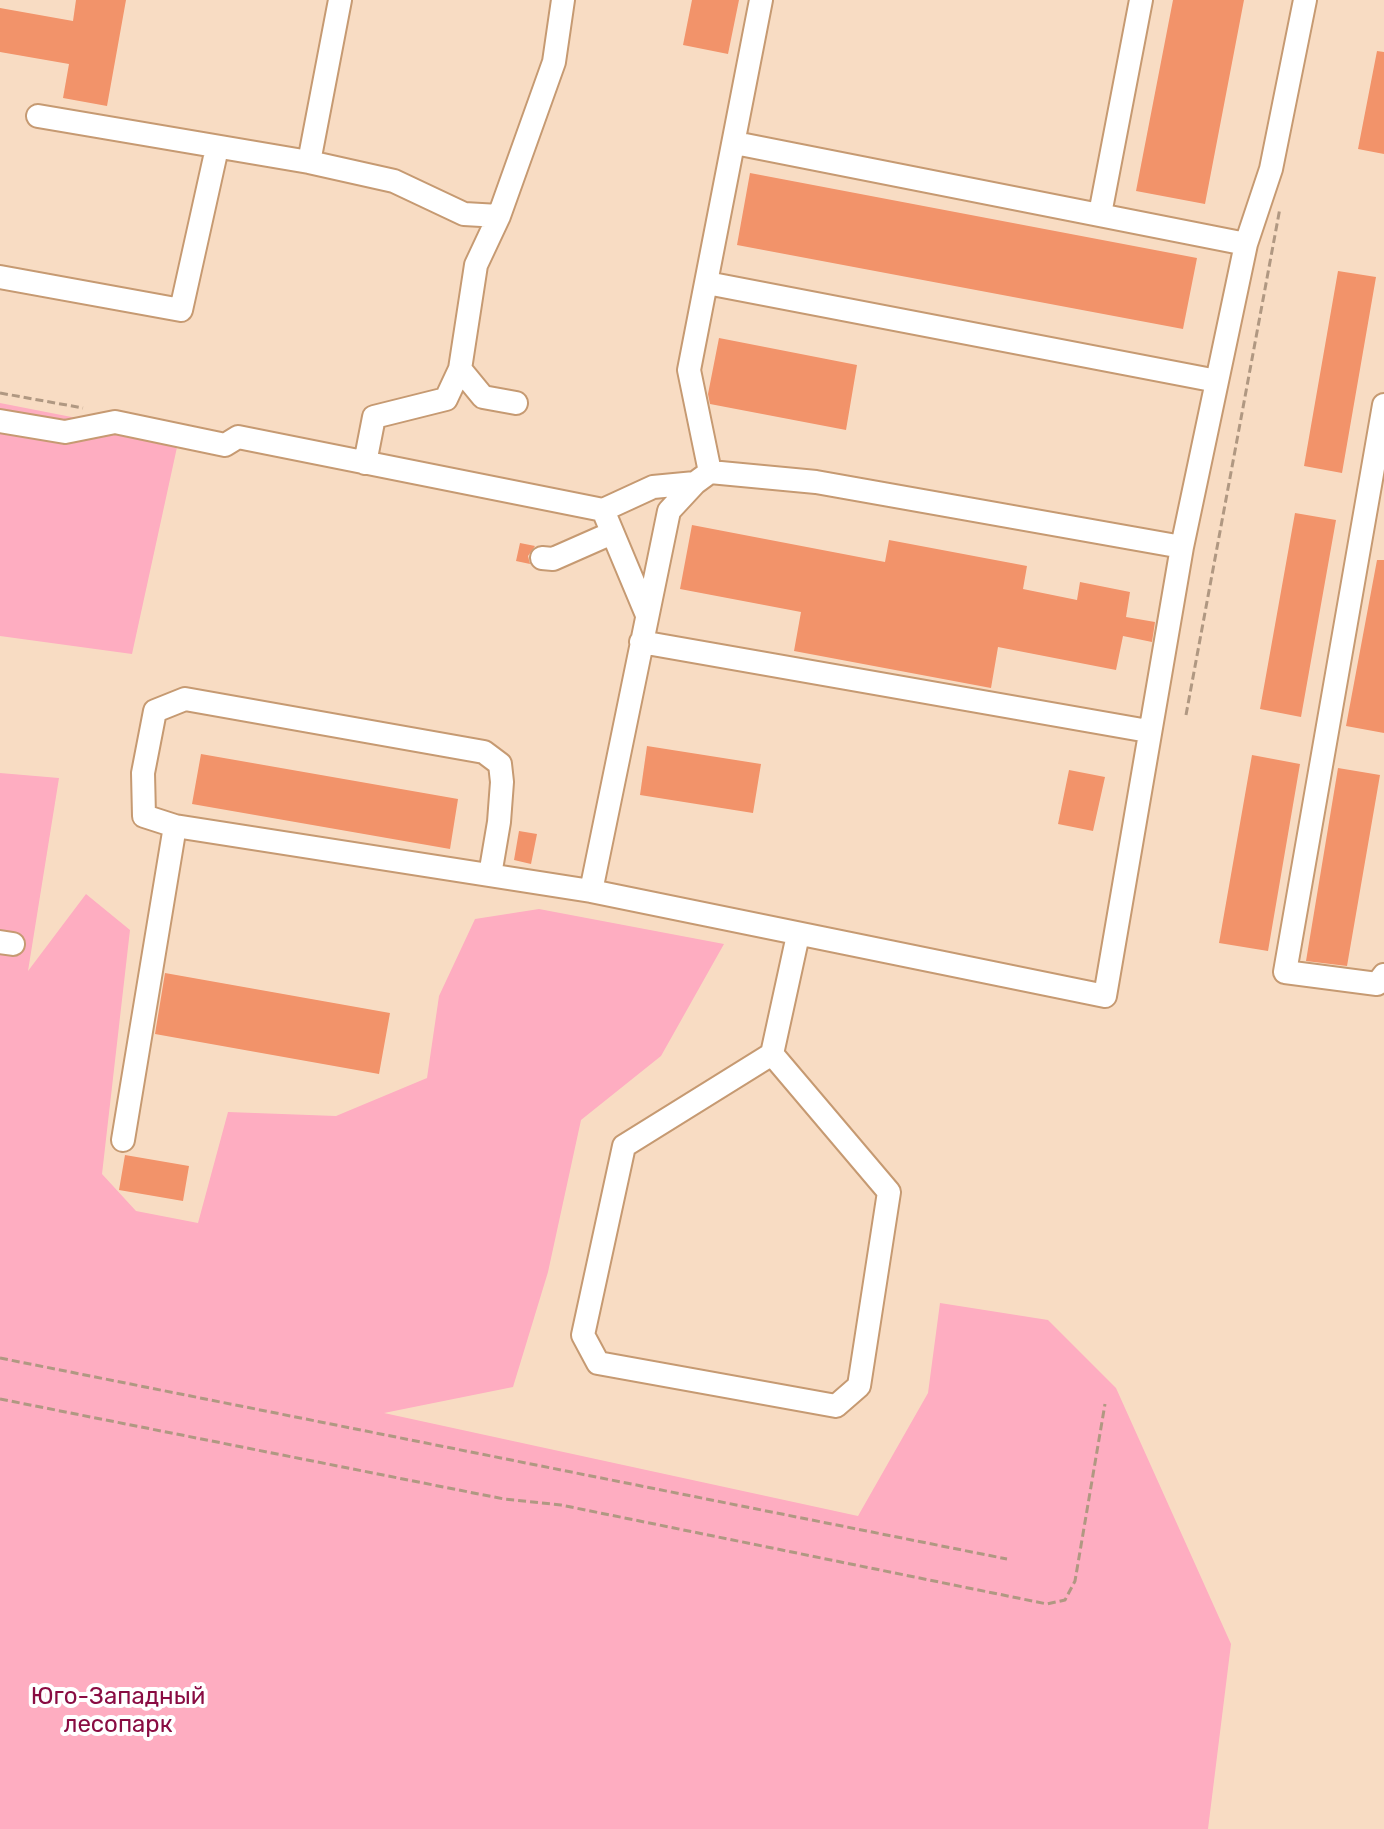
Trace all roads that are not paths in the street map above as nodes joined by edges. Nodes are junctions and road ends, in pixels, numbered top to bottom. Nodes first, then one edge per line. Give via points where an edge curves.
1 (340, 0) edge
2 (563, 0) edge
3 (761, 0) edge
4 (1141, 0) edge
5 (1305, 0) edge
6 (38, 116) dead end
7 (735, 143) junction
8 (217, 148) junction
9 (309, 162) junction
10 (1100, 214) junction
11 (499, 216) junction
12 (1246, 244) junction
13 (0, 277) edge
14 (707, 283) junction
15 (460, 369) junction
16 (1217, 381) junction
17 (516, 403) dead end
18 (1384, 405) edge
19 (0, 421) edge
20 (365, 463) junction
21 (702, 477) junction
22 (603, 510) junction
23 (612, 533) junction
24 (1182, 547) junction
25 (542, 558) dead end
26 (647, 615) junction
27 (641, 642) junction
28 (1148, 731) junction
29 (175, 826) junction
30 (490, 875) junction
31 (591, 891) junction
32 (798, 935) junction
33 (1384, 975) edge
34 (772, 1054) junction
35 (123, 1140) dead end

1 - 9 lane
2 - 11 lane via 554,62
3 - 7 lane
4 - 10 lane
5 - 12 lane via 1271,169
6 - 8 lane
7 - 10 lane
7 - 14 lane
8 - 9 lane
8 - 13 lane via 181,310
9 - 11 lane via 394,181 464,214
10 - 12 lane
11 - 15 lane via 476,265
12 - 16 lane
14 - 16 lane
14 - 21 lane via 689,370
15 - 17 lane via 483,397
15 - 20 lane via 446,399 374,417
16 - 24 lane
18 - 33 lane via 1285,972 1377,984
19 - 20 lane via 65,432 115,422 225,445 238,437
20 - 22 lane
21 - 22 lane via 653,487
21 - 24 lane via 816,482
21 - 26 lane via 669,511
22 - 23 lane
23 - 25 lane via 553,559
23 - 26 lane
24 - 28 lane
26 - 27 lane
27 - 28 lane
27 - 31 lane
28 - 32 lane via 1105,996
29 - 30 lane
29 - 30 lane via 144,816 143,773 155,711 185,699 484,752 500,764 502,782
29 - 35 lane
30 - 31 lane
31 - 32 lane
32 - 34 lane
34 - 34 lane via 624,1146 583,1335 598,1363 836,1406 859,1386 889,1192

